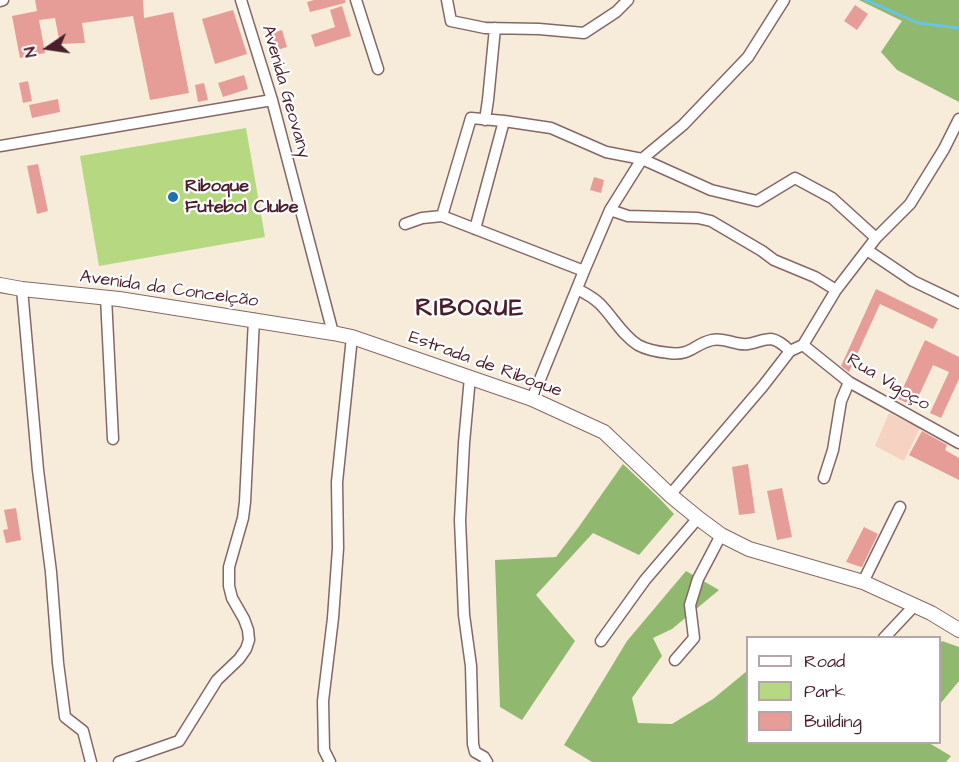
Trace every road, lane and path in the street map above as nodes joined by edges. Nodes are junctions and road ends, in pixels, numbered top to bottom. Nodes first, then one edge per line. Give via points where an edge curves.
1 (241, 0) edge
2 (356, 0) edge
3 (447, 0) edge
4 (627, 0) edge
5 (784, 0) edge
6 (495, 28) junction
7 (378, 69) dead end
8 (272, 100) junction
9 (959, 119) edge
10 (485, 120) junction
11 (504, 121) junction
12 (0, 146) edge
13 (642, 159) junction
14 (610, 210) junction
15 (442, 216) junction
16 (405, 224) dead end
17 (475, 229) junction
18 (876, 238) junction
19 (867, 250) junction
20 (584, 271) junction
21 (0, 285) edge
22 (577, 289) junction
23 (22, 290) junction
24 (836, 290) junction
25 (106, 297) junction
26 (959, 303) edge
27 (254, 320) junction
28 (333, 333) junction
29 (352, 337) junction
30 (803, 345) junction
31 (790, 351) junction
32 (470, 377) junction
33 (849, 382) junction
34 (532, 399) junction
35 (112, 440) dead end
36 (959, 443) edge
37 (824, 478) dead end
38 (670, 495) junction
39 (900, 507) dead end
40 (698, 518) junction
41 (721, 536) junction
42 (863, 582) junction
43 (915, 606) junction
44 (959, 630) edge
45 (886, 636) edge
46 (601, 642) dead end
47 (675, 660) dead end
48 (157, 748) junction
49 (91, 762) edge
50 (119, 762) edge
51 (154, 762) edge
52 (330, 762) edge
53 (487, 762) edge

1 - 8 street, Avenida Geovany
2 - 7 street
3 - 6 street via 451,21
4 - 6 street via 585,33
5 - 13 street via 748,57 683,125
6 - 10 street
8 - 12 street
8 - 28 street, Avenida Geovany
9 - 18 street via 910,204
10 - 11 street
10 - 15 street via 471,118
11 - 13 street via 551,128 606,152
11 - 17 street
13 - 14 street
13 - 18 street via 711,190 757,201 795,178 832,198
14 - 20 street
14 - 24 street via 628,216 711,221 774,260
15 - 16 street
15 - 17 street
17 - 20 street
18 - 19 street
19 - 24 street
19 - 26 street via 913,281
20 - 22 street
21 - 23 main road, Avenida da Concelção
22 - 31 street via 593,298 631,339 649,350 678,354 721,339 741,344 770,339
22 - 34 street
23 - 25 main road, Avenida da Concelção
23 - 49 street via 65,717 83,731
24 - 30 street
25 - 27 main road, Avenida da Concelção
25 - 35 street
27 - 28 main road, Avenida da Concelção
27 - 48 street via 245,502 228,567 232,598 244,619 249,640 239,659 217,680 179,741
28 - 29 main road, Estrada de Riboque
29 - 32 main road, Estrada de Riboque
29 - 52 street via 337,482 338,549 323,702 324,750
30 - 31 street
30 - 33 street, Rua Vigoço
31 - 38 street
32 - 34 main road, Estrada de Riboque
32 - 53 street via 460,520 462,571 473,744 475,752
33 - 36 street, Rua Vigoço
33 - 37 street
34 - 38 main road, Estrada de Riboque via 604,432
38 - 40 main road, Estrada de Riboque
39 - 42 street
40 - 41 main road, Estrada de Riboque
40 - 46 street via 645,580
41 - 42 main road, Estrada de Riboque via 748,549
41 - 47 street via 698,579 690,605 694,638
42 - 43 main road, Estrada de Riboque
43 - 44 main road, Estrada de Riboque
43 - 45 street
48 - 50 street
48 - 51 street

